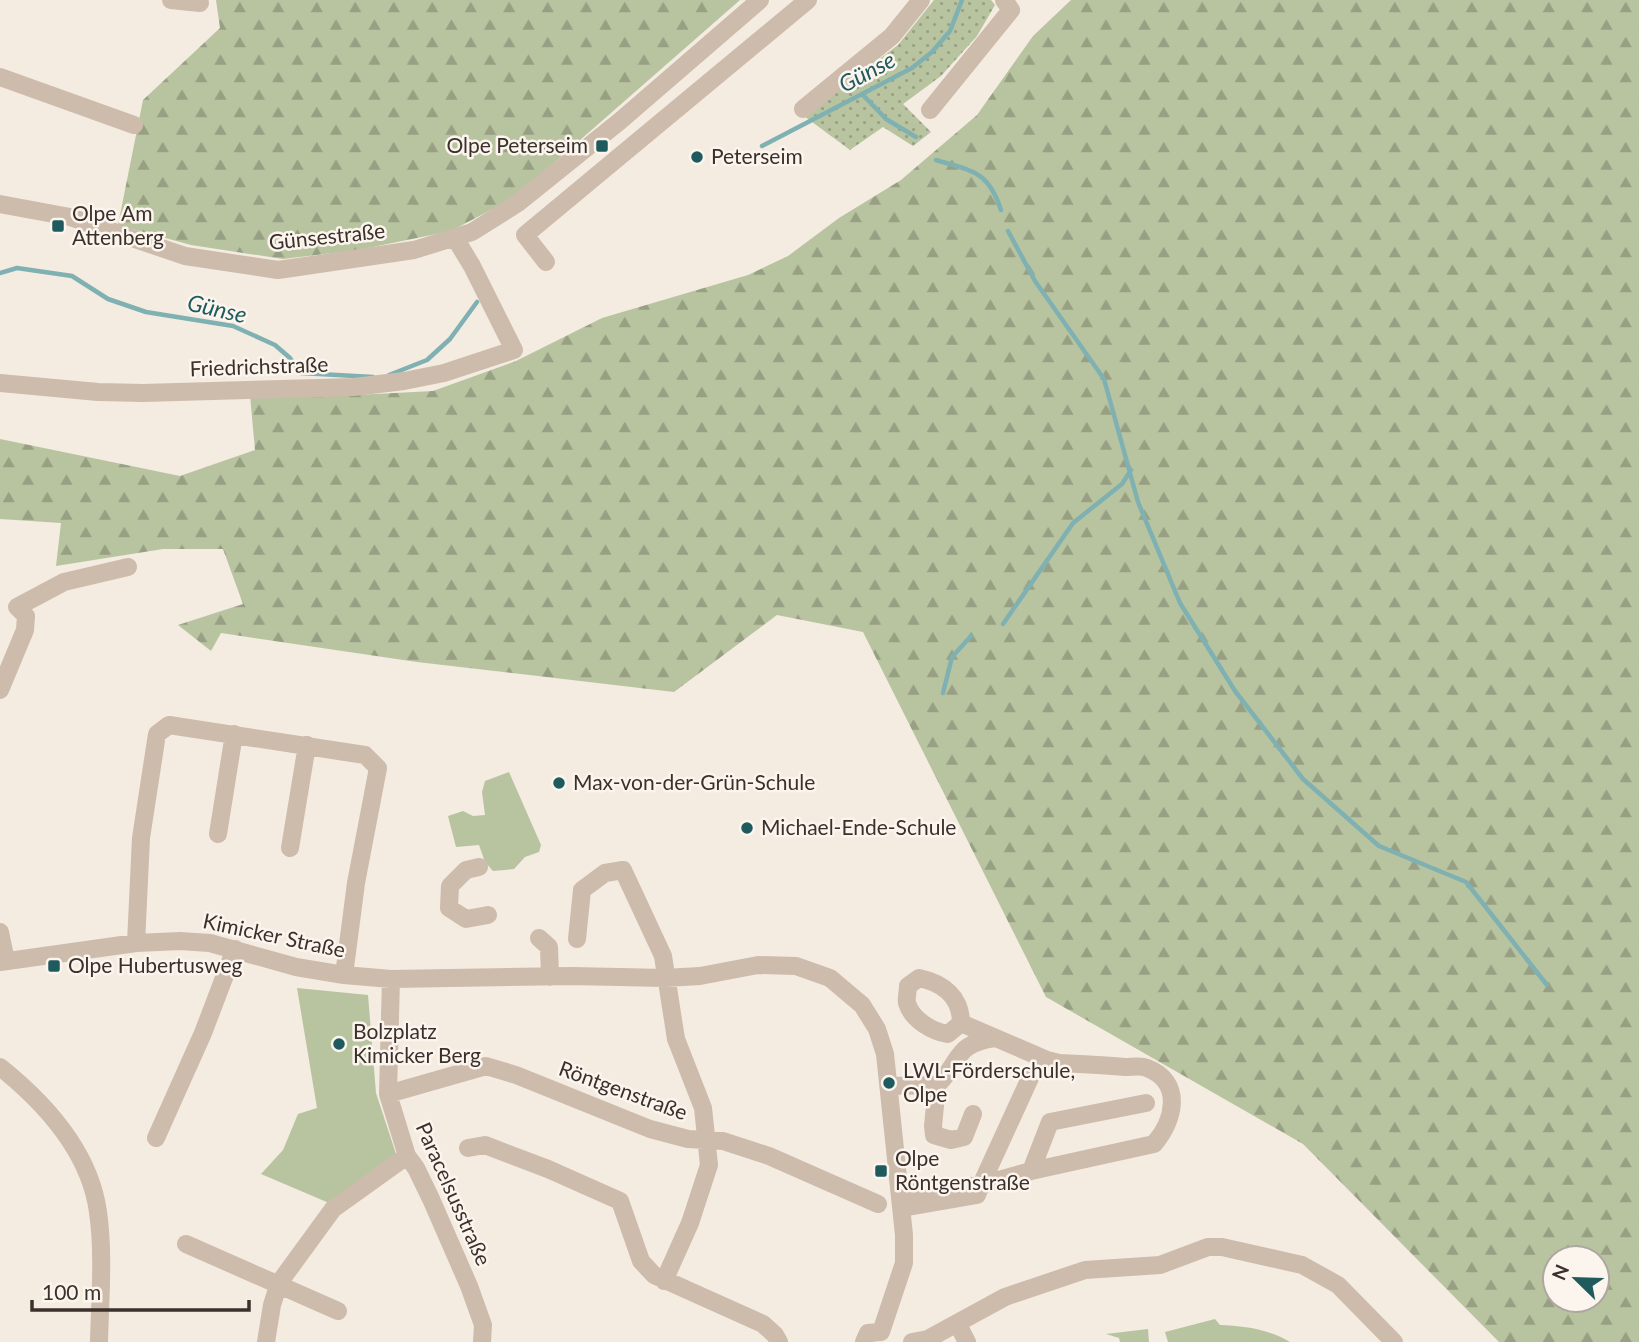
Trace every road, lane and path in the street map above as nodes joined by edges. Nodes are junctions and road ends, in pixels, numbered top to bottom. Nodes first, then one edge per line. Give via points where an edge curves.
1 (171, 0) edge
2 (760, 0) edge
3 (808, 0) edge
4 (1004, 0) edge
5 (918, 1) edge
6 (200, 3) dead end
7 (0, 77) edge
8 (803, 109) dead end
9 (930, 110) dead end
10 (134, 125) dead end
11 (0, 204) edge
12 (455, 238) junction
13 (546, 262) dead end
14 (0, 383) edge
15 (128, 567) dead end
16 (9, 607) edge
17 (0, 690) edge
18 (234, 734) junction
19 (307, 745) junction
20 (218, 834) dead end
21 (290, 848) dead end
22 (479, 867) dead end
23 (488, 915) dead end
24 (0, 932) edge
25 (539, 938) dead end
26 (578, 939) dead end
27 (136, 943) junction
28 (234, 949) junction
29 (3, 962) edge
30 (344, 975) junction
31 (550, 976) junction
32 (665, 978) junction
33 (391, 979) junction
34 (995, 1038) junction
35 (955, 1059) junction
36 (0, 1067) edge
37 (1030, 1078) dead end
38 (937, 1085) junction
39 (889, 1086) junction
40 (388, 1094) junction
41 (1146, 1102) dead end
42 (973, 1114) dead end
43 (156, 1138) dead end
44 (706, 1139) junction
45 (468, 1148) dead end
46 (407, 1156) junction
47 (1031, 1171) junction
48 (981, 1185) junction
49 (901, 1201) junction
50 (878, 1204) dead end
51 (186, 1244) dead end
52 (664, 1281) junction
53 (279, 1283) junction
54 (338, 1311) dead end
55 (957, 1323) junction
56 (883, 1337) edge
57 (99, 1342) edge
58 (266, 1342) edge
59 (482, 1342) edge
60 (779, 1342) edge
61 (864, 1342) edge
62 (898, 1342) edge
63 (910, 1342) edge
64 (967, 1342) edge
65 (1394, 1342) edge

1 - 6 street
2 - 12 street, Günsestraße via 518,203
3 - 13 street via 525,234
4 - 9 street via 1011,10
5 - 8 street via 892,36
7 - 10 street
11 - 12 street, Günsestraße via 70,216 185,256 278,270 414,250
12 - 14 street, Friedrichstraße via 514,350 444,373 354,387 143,393
15 - 16 street via 64,582
16 - 17 street via 26,616 25,630
18 - 19 street
18 - 20 street
18 - 27 street via 169,725 157,734 141,838
19 - 21 street
19 - 30 street via 365,755 378,768
22 - 23 street via 466,870 450,886 449,908 466,919
24 - 29 street
25 - 31 street via 549,947
26 - 32 street via 582,890 605,873 623,870 663,956
27 - 28 street, Kimicker Straße via 180,941
27 - 29 street, Kimicker Straße
28 - 30 street, Kimicker Straße
28 - 43 street
30 - 33 street, Kimicker Straße
31 - 32 street, Kimicker Straße
31 - 33 street, Kimicker Straße
32 - 39 street, Kimicker Straße via 758,965 796,966 830,978 862,1006 877,1029 886,1054
32 - 44 street via 676,1039 703,1108
33 - 40 street, Paracelsusstraße
34 - 35 street via 976,1041
34 - 35 street via 955,1029
34 - 47 street via 1059,1063 1145,1067 1167,1083 1172,1100 1168,1124 1154,1144
35 - 38 street
36 - 57 street via 60,1127 89,1176 98,1211
37 - 48 street
38 - 39 street
38 - 42 street via 934,1135 951,1140 964,1137
39 - 49 street, Kimicker Straße
40 - 44 street, Röntgenstraße via 486,1066 650,1129
40 - 46 street, Paracelsusstraße
41 - 47 street via 1050,1122
44 - 50 street, Röntgenstraße via 769,1156
44 - 52 street via 709,1165
45 - 52 street via 485,1145 620,1201 641,1261
46 - 53 street via 333,1209
46 - 59 street, Paracelsusstraße via 469,1286 483,1325
47 - 48 street
48 - 49 street via 977,1195
49 - 56 street, Kimicker Straße via 904,1263
51 - 53 street
52 - 60 street via 763,1324
53 - 54 street
53 - 58 street
55 - 63 street via 928,1339
55 - 64 street
55 - 65 street via 1005,1297 1085,1270 1160,1265 1208,1247 1222,1247 1302,1265 1338,1285
56 - 61 street via 868,1333
62 - 63 street

